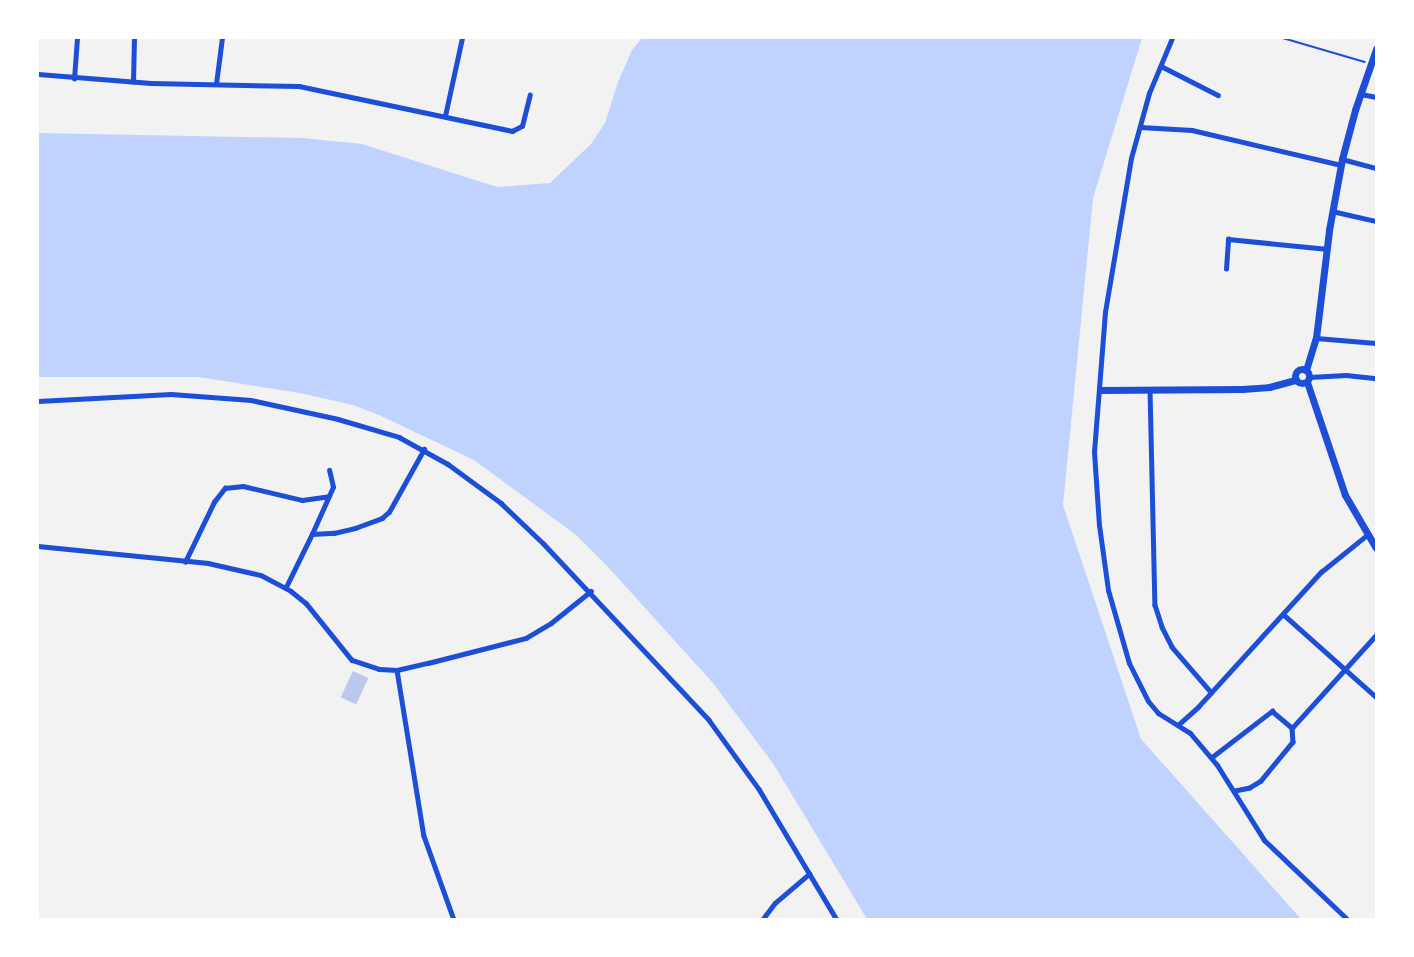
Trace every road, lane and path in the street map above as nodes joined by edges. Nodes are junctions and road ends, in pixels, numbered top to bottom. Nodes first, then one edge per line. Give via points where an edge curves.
1 (77, 38) edge
2 (134, 38) edge
3 (222, 38) edge
4 (462, 38) edge
5 (1172, 38) edge
6 (1283, 38) edge
7 (1377, 49) edge
8 (1371, 64) junction
9 (1161, 66) junction
10 (38, 74) edge
11 (74, 79) junction
12 (133, 82) junction
13 (216, 84) junction
14 (1361, 94) junction
15 (530, 95) dead end
16 (1218, 95) dead end
17 (1377, 97) edge
18 (445, 116) junction
19 (1140, 127) junction
20 (1342, 162) junction
21 (1377, 168) edge
22 (1332, 211) junction
23 (1377, 221) edge
24 (1328, 249) junction
25 (1226, 269) dead end
26 (1316, 338) junction
27 (1377, 343) edge
28 (1307, 376) junction
29 (1377, 378) edge
30 (1296, 380) junction
31 (1150, 389) junction
32 (1100, 390) junction
33 (38, 401) edge
34 (424, 449) junction
35 (329, 470) dead end
36 (329, 496) junction
37 (312, 534) junction
38 (1367, 535) junction
39 (1375, 544) edge
40 (38, 546) edge
41 (185, 562) junction
42 (286, 587) junction
43 (591, 591) junction
44 (1283, 614) junction
45 (1377, 635) edge
46 (397, 670) junction
47 (1345, 670) junction
48 (1211, 692) junction
49 (1377, 697) edge
50 (1178, 724) junction
51 (1292, 728) junction
52 (1212, 757) junction
53 (1235, 791) junction
54 (809, 874) junction
55 (454, 920) edge
56 (762, 920) edge
57 (837, 920) edge
58 (1348, 920) edge

1 - 11 street
2 - 12 street
3 - 13 street
4 - 18 street
5 - 9 street
6 - 8 path
7 - 8 main road
8 - 14 main road
9 - 16 street
9 - 19 street
10 - 11 street
11 - 12 street
12 - 13 street
13 - 18 street via 299,87
14 - 17 street
14 - 20 main road
15 - 18 street via 518,130 505,131
19 - 20 street via 1192,130
19 - 32 street via 1131,158 1105,312
20 - 21 street
20 - 22 main road
22 - 23 street
22 - 24 main road
24 - 25 street via 1228,238
24 - 26 main road
26 - 27 street
26 - 28 main road
28 - 29 street
28 - 30 main road
28 - 30 main road via 1296,372
28 - 38 main road via 1345,495
30 - 31 main road via 1269,387
31 - 32 main road
31 - 48 street via 1155,605 1172,647
32 - 50 street via 1094,452 1108,590 1138,683 1158,713
33 - 34 street via 212,395 338,419 399,437
34 - 37 street via 386,515 355,528
34 - 43 street via 501,503
35 - 36 street via 333,483
36 - 37 street
36 - 41 street via 302,500 243,486 225,488 214,502
37 - 42 street
38 - 39 main road
38 - 44 street via 1321,572
40 - 41 street
41 - 42 street via 245,570
42 - 46 street via 318,615 352,660 369,668
43 - 46 street via 526,638
43 - 54 street via 709,720 759,789
44 - 47 street
44 - 48 street
45 - 47 street
46 - 55 street via 424,836
47 - 49 street
47 - 51 street
48 - 50 street
50 - 52 street
51 - 52 street via 1272,711
51 - 53 street via 1293,742 1261,781
52 - 53 street
53 - 58 street via 1272,848
54 - 56 street via 775,903
54 - 57 street

